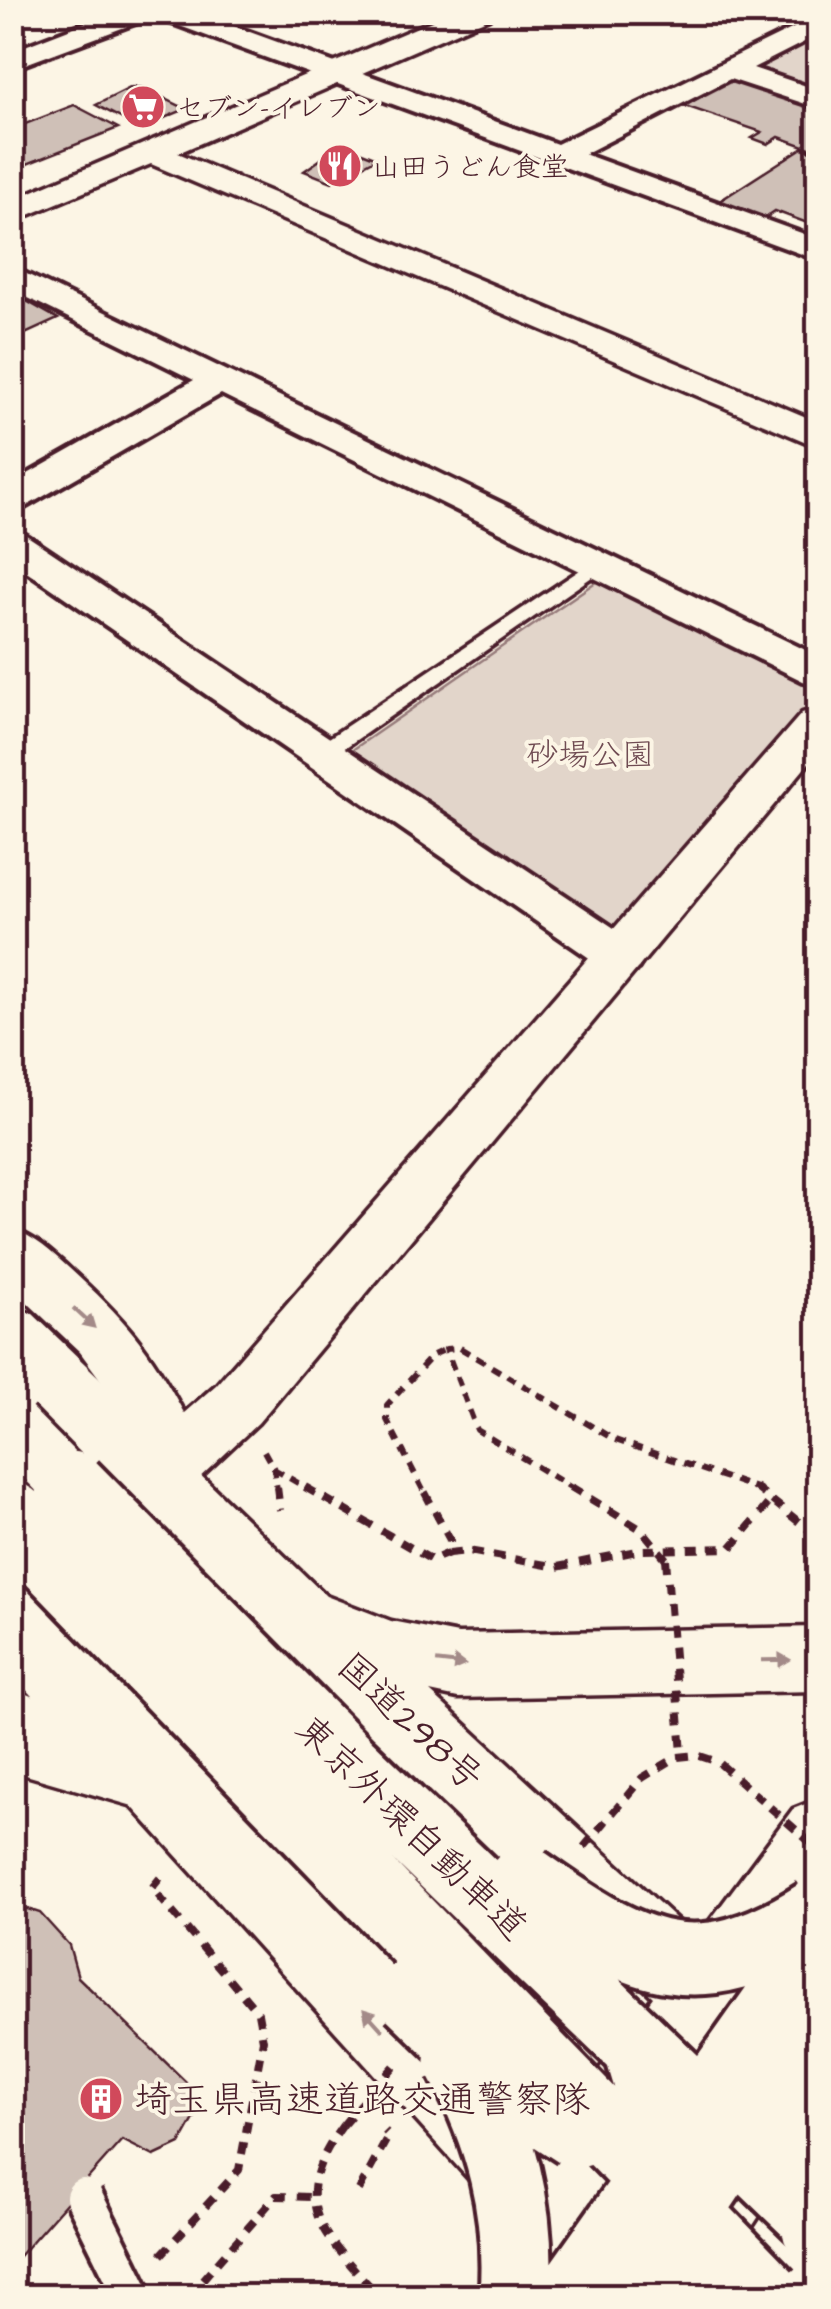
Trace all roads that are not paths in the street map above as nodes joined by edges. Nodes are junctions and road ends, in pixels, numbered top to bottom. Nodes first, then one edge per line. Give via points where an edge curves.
1 (139, 12) edge
2 (168, 12) edge
3 (479, 12) edge
4 (818, 24) edge
5 (12, 61) edge
6 (728, 69) junction
7 (337, 74) junction
8 (818, 99) edge
9 (154, 154) junction
10 (560, 154) junction
11 (12, 212) edge
12 (818, 250) edge
13 (12, 277) edge
14 (221, 379) junction
15 (818, 436) edge
16 (12, 499) edge
17 (12, 544) edge
18 (598, 564) junction
19 (818, 672) edge
20 (818, 723) edge
21 (322, 753) junction
22 (621, 956) junction
23 (12, 1252) edge
24 (12, 1332) edge
25 (12, 1377) edge
26 (12, 1427) edge
27 (168, 1467) junction
28 (12, 1518) edge
29 (12, 1569) edge
30 (294, 1610) junction
31 (12, 1626) edge
32 (818, 1659) edge
33 (12, 1721) edge
34 (150, 1777) junction
35 (818, 1834) edge
36 (524, 1880) junction
37 (818, 1914) edge
38 (818, 1948) edge
39 (818, 1980) edge
40 (412, 1994) junction
41 (702, 1994) junction
42 (818, 2015) edge
43 (673, 2156) junction
44 (816, 2178) edge
45 (84, 2197) dead end
46 (545, 2208) junction
47 (141, 2282) edge
48 (480, 2296) edge
49 (514, 2296) edge
50 (571, 2296) edge
51 (630, 2296) edge
52 (700, 2296) edge
53 (758, 2296) edge
54 (767, 2296) edge

1 - 5 street
2 - 7 street
3 - 7 main road
4 - 6 street
6 - 8 street
6 - 10 street
7 - 9 main road
7 - 10 street
9 - 11 main road
9 - 15 main road
10 - 12 street
13 - 14 street
14 - 16 street
14 - 18 street
17 - 21 street
18 - 19 street
18 - 21 lane
20 - 22 main road
21 - 22 street
22 - 27 main road via 236,1404
23 -> 27 main road via 101,1334 135,1380
24 - 27 main road, 国道298号
25 - 36 main road
26 - 44 main road, 東京外環自動車道, bridge via 348,1766
27 - 30 main road, 国道298号
28 - 54 main road, 東京外環自動車道, bridge
29 - 40 main road
30 -> 32 main road via 387,1652 458,1666
30 - 41 main road, 国道298号
31 - 34 main road
33 - 34 main road via 36,1748
46 -> 34 main road
35 - 41 main road
36 - 37 main road, bridge via 611,1941 653,1956 699,1961 748,1953
36 - 43 main road, bridge via 630,2028 658,2094
38 - 43 main road, bridge
39 - 44 main road, bridge via 800,2042
40 - 43 main road, bridge via 484,2070 530,2106 575,2132
40 - 49 main road, bridge via 480,2094 501,2147 515,2204
41 - 44 main road, 国道298号
41 - 46 main road
42 - 51 main road, bridge
43 - 44 main road, bridge
43 - 50 main road, bridge
43 - 52 main road, bridge
44 - 53 main road, bridge
45 - 47 lane, bridge
46 - 48 main road
46 - 51 main road

